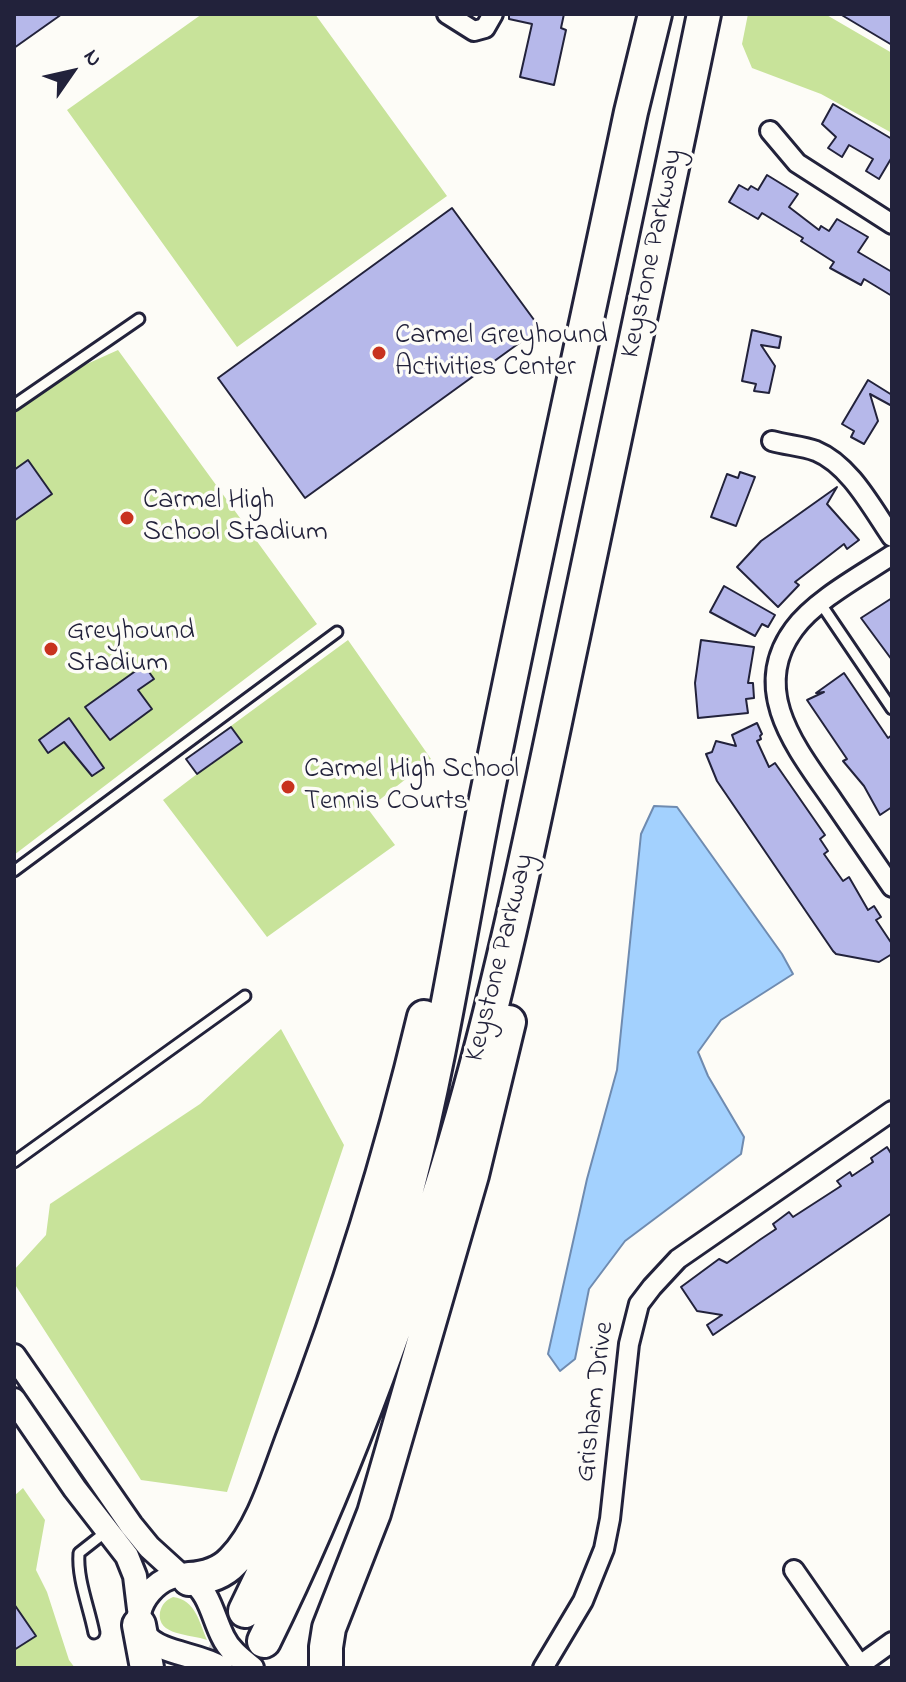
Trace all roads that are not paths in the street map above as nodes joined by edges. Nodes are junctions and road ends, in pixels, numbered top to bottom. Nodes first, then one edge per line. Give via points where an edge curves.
1 (447, 14) edge
2 (646, 14) edge
3 (655, 14) edge
4 (704, 14) edge
5 (489, 21) edge
6 (631, 112) junction
7 (770, 131) dead end
8 (892, 224) edge
9 (139, 319) dead end
10 (14, 405) edge
11 (772, 441) dead end
12 (610, 460) junction
13 (892, 537) edge
14 (892, 555) edge
15 (821, 604) junction
16 (337, 632) dead end
17 (506, 700) junction
18 (892, 709) edge
19 (14, 871) edge
20 (892, 887) edge
21 (245, 996) dead end
22 (892, 1111) edge
23 (14, 1162) edge
24 (14, 1356) edge
25 (14, 1400) edge
26 (107, 1531) junction
27 (794, 1570) dead end
28 (186, 1578) junction
29 (245, 1611) tunnel mouth
30 (139, 1617) junction
31 (94, 1633) dead end
32 (892, 1642) edge
33 (258, 1654) edge
34 (861, 1666) edge
35 (147, 1668) edge
36 (221, 1668) edge
37 (326, 1668) edge
38 (543, 1668) edge

1 - 5 street via 474,31
2 - 6 highway
3 - 6 highway, Keystone Parkway
4 - 12 highway, Keystone Parkway
6 - 17 highway, Keystone Parkway
7 - 8 street via 797,163
9 - 10 lane
11 - 13 street via 817,451 832,461
12 - 33 highway, Keystone Parkway via 518,894 455,1142 371,1397
12 - 37 highway via 553,799 491,1102 374,1513 329,1628
14 - 15 street
15 - 18 lane
15 - 20 street via 794,629 779,664 776,695 788,736
16 - 19 lane
17 - 28 highway via 382,1181 330,1342 248,1542 223,1570
17 - 29 highway, Keystone Parkway via 431,1087 402,1207 324,1435
21 - 23 lane
22 - 38 street, Grisham Drive via 678,1259 639,1304 629,1344 604,1549 583,1601
24 - 28 street via 131,1525
25 - 26 street
26 - 30 street via 132,1566
26 - 31 lane via 79,1553 78,1572
27 - 34 street
28 - 30 street via 168,1579 155,1587
28 - 33 street via 209,1603 228,1645
30 - 35 highway
30 - 36 street via 145,1635 162,1648
32 - 34 street

